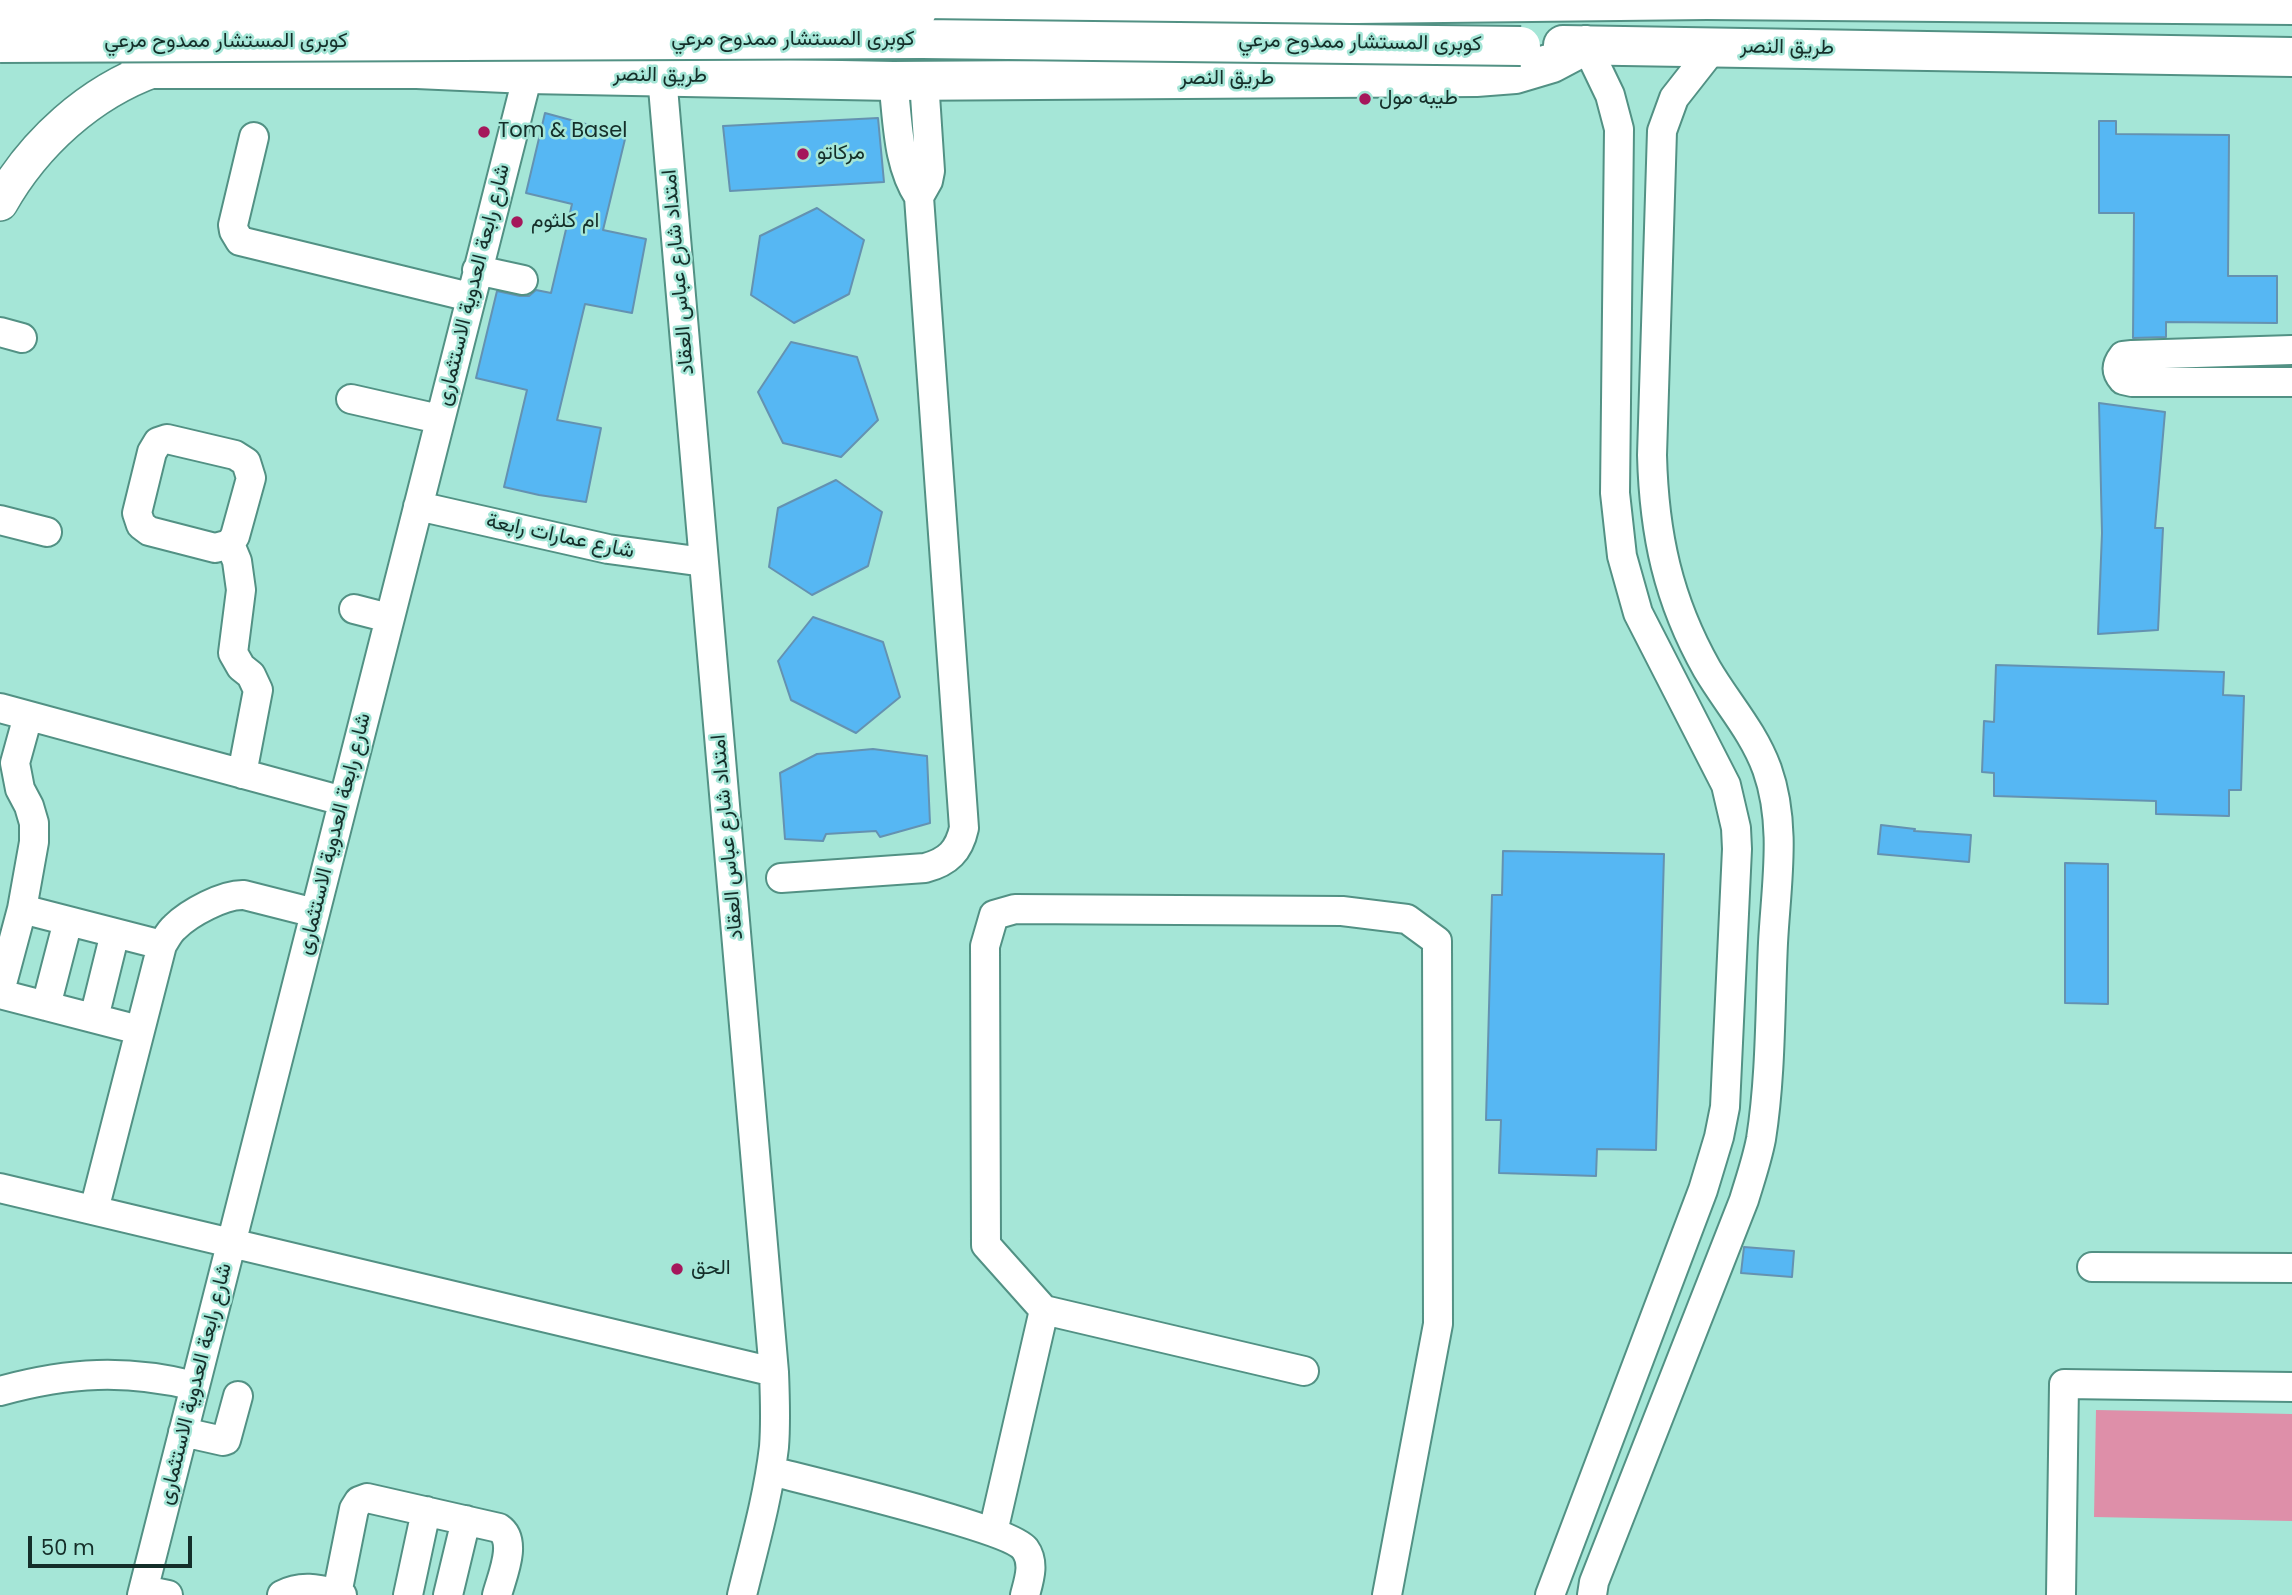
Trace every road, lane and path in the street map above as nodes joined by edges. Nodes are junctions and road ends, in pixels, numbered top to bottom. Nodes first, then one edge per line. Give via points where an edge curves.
1 (79, 0) edge
2 (141, 0) edge
3 (597, 0) edge
4 (738, 0) edge
5 (1707, 0) edge
6 (1647, 1) edge
7 (2292, 5) edge
8 (0, 13) edge
9 (0, 43) edge
10 (1587, 45) junction
11 (1714, 47) junction
12 (2292, 57) edge
13 (155, 69) junction
14 (417, 69) junction
15 (528, 74) junction
16 (662, 76) junction
17 (785, 78) junction
18 (909, 80) junction
19 (254, 137) dead end
20 (0, 204) edge
21 (477, 270) junction
22 (523, 280) dead end
23 (470, 297) junction
24 (2292, 350) edge
25 (2235, 351) junction
26 (2292, 382) edge
27 (2234, 383) junction
28 (351, 399) dead end
29 (439, 419) junction
30 (418, 506) junction
31 (0, 520) edge
32 (47, 532) dead end
33 (230, 544) junction
34 (704, 562) junction
35 (354, 609) dead end
36 (389, 618) junction
37 (0, 708) edge
38 (28, 716) junction
39 (242, 774) junction
40 (343, 801) junction
41 (781, 878) dead end
42 (22, 909) junction
43 (315, 913) junction
44 (68, 921) junction
45 (115, 933) junction
46 (162, 945) junction
47 (0, 993) edge
48 (46, 1006) junction
49 (94, 1018) junction
50 (139, 1030) junction
51 (0, 1188) edge
52 (94, 1210) junction
53 (231, 1243) junction
54 (2092, 1267) dead end
55 (2292, 1268) edge
56 (1044, 1310) junction
57 (1304, 1371) dead end
58 (774, 1372) junction
59 (195, 1386) junction
60 (2292, 1387) edge
61 (0, 1391) edge
62 (238, 1396) dead end
63 (183, 1432) junction
64 (771, 1471) junction
65 (426, 1511) junction
66 (466, 1520) junction
67 (993, 1532) junction
68 (151, 1593) edge
69 (340, 1594) edge
70 (282, 1595) edge
71 (408, 1595) edge
72 (448, 1595) edge
73 (497, 1595) edge
74 (742, 1595) edge
75 (1025, 1595) edge
76 (1387, 1595) edge
77 (1550, 1595) edge
78 (1592, 1595) edge
79 (2061, 1595) edge

1 - 9 highway via 44,14
2 - 13 highway via 131,13 128,35 137,56
3 - 14 highway via 561,27
4 - 17 highway via 735,25 747,54 770,74
5 - 6 highway, كوبرى المستشار ممدوح مرعي
5 - 7 highway
6 - 8 highway, كوبرى المستشار ممدوح مرعي, bridge
9 - 10 highway, كوبرى المستشار ممدوح مرعي, bridge via 922,39
10 - 11 highway, طريق النصر
10 - 18 highway, طريق النصر via 1552,64 1515,74 1476,77
10 - 77 street via 1610,95 1620,137 1615,493 1622,556 1638,613 1726,785 1737,849 1725,1107 1719,1137
11 - 12 highway, طريق النصر
11 - 78 street via 1674,97 1662,131 1653,493 1657,530 1676,602 1708,669 1756,744 1775,799 1779,853 1764,1114 1744,1200
13 - 14 highway, طريق النصر
13 - 20 main road via 104,93 60,128 23,169
14 - 15 highway, طريق النصر
15 - 16 highway, طريق النصر
15 - 21 street, شارع رابعة العدوية الاستثمارى
16 - 17 highway, طريق النصر
16 - 34 street, امتداد شارع عباس العقاد
17 - 18 highway, طريق النصر
18 - 41 street via 904,165 919,197 964,828 961,843 940,864
19 - 23 street via 233,225 240,241
21 - 22 street
21 - 23 street, شارع رابعة العدوية الاستثمارى
23 - 29 street, شارع رابعة العدوية الاستثمارى
24 - 25 street
25 - 27 street
25 - 27 street via 2123,356 2117,363 2117,373 2132,382
26 - 27 street
28 - 29 street
29 - 30 street, شارع رابعة العدوية الاستثمارى
30 - 34 street, شارع عمارات رابعة via 608,549
30 - 36 street, شارع رابعة العدوية الاستثمارى
31 - 32 street
33 - 33 street via 251,478 246,462 235,455 172,440 158,442 137,513 141,525 215,548
33 - 39 street via 241,590 233,653 258,690
34 - 58 street, امتداد شارع عباس العقاد
35 - 36 street
36 - 40 street, شارع رابعة العدوية الاستثمارى
37 - 38 street
38 - 39 street
38 - 42 street via 15,763 34,823
39 - 40 street
40 - 43 street, شارع رابعة العدوية الاستثمارى
42 - 44 street
42 - 47 street
43 - 46 street via 244,895 228,897 183,920
43 - 53 street, شارع رابعة العدوية الاستثمارى
44 - 45 street
44 - 48 street
45 - 46 street
45 - 49 street
46 - 50 street
47 - 48 street
48 - 49 street
49 - 50 street
50 - 52 street
51 - 52 street
52 - 53 street
53 - 58 street
53 - 59 street, شارع رابعة العدوية الاستثمارى
54 - 55 street
56 - 57 street
56 - 67 street
56 - 76 street via 986,1245 985,946 994,915 1015,909 1342,911 1407,919 1437,941 1438,1324
58 - 64 street, امتداد شارع عباس العقاد
59 - 61 street via 164,1378 80,1374
59 - 63 street, شارع رابعة العدوية الاستثمارى
60 - 79 street via 2064,1384
62 - 63 street via 225,1441
63 - 68 street, شارع رابعة العدوية الاستثمارى
64 - 67 street
64 - 74 street, امتداد شارع عباس العقاد
65 - 66 street
65 - 69 street via 367,1498 359,1501 352,1516
65 - 71 street
66 - 72 street
66 - 73 street via 507,1534 509,1545
67 - 75 street via 1014,1540 1029,1555
69 - 70 street via 298,1588

